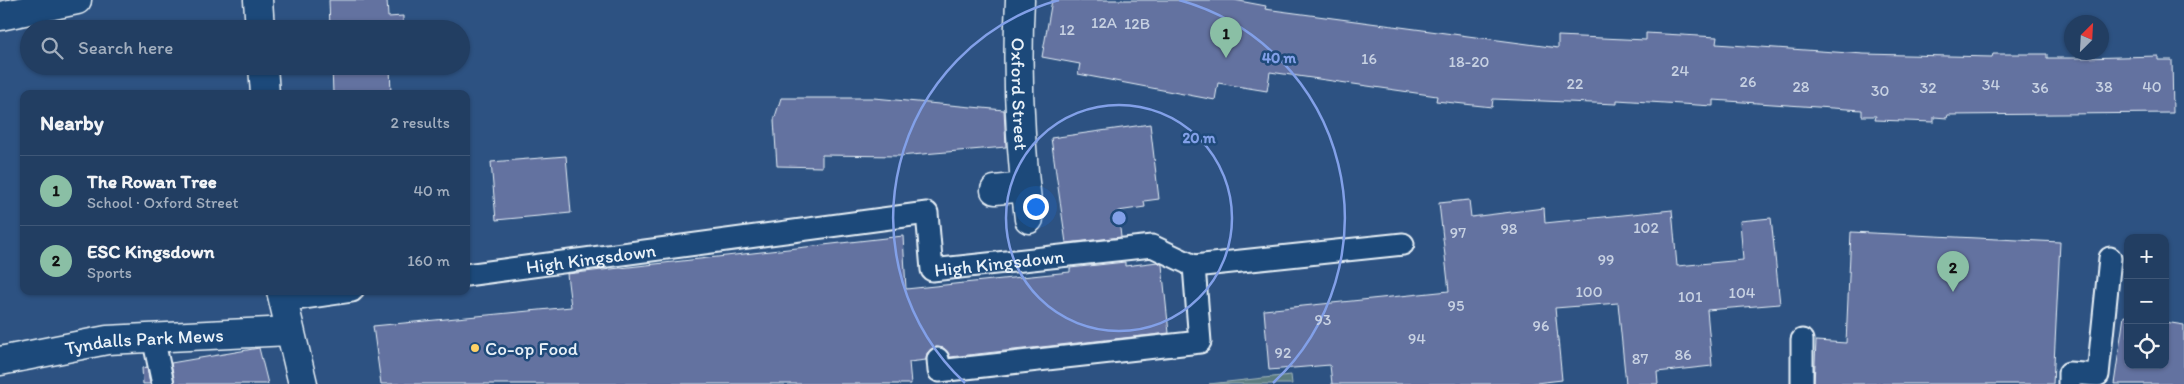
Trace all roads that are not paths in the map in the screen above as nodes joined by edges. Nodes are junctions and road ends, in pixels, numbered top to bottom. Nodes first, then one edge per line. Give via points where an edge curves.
1 (77, 0) edge
2 (258, 0) edge
3 (1020, 0) edge
4 (0, 16) edge
5 (259, 20) edge
6 (264, 75) edge
7 (265, 90) edge
8 (1025, 187) junction
9 (995, 190) dead end
10 (1029, 219) dead end
11 (1403, 244) dead end
12 (2110, 258) dead end
13 (1194, 266) junction
14 (470, 274) edge
15 (296, 295) edge
16 (282, 296) edge
17 (290, 331) junction
18 (152, 338) junction
19 (1802, 340) dead end
20 (938, 359) dead end
21 (0, 361) edge
22 (164, 384) edge
23 (303, 384) edge
24 (1802, 384) edge
25 (2069, 384) edge

1 - 4 street
2 - 5 street
3 - 8 street, Oxford Street via 1019,111
6 - 7 street
8 - 9 street
8 - 10 street, Oxford Street
11 - 13 lane
12 - 25 lane via 2098,375 2069,373
13 - 14 lane, High Kingsdown via 1152,246 932,278 927,213
13 - 20 lane via 1200,342 939,371
15 - 16 lane
16 - 17 street
17 - 18 street, Tyndalls Park Mews
17 - 23 street
18 - 21 street, Tyndalls Park Mews via 107,340
18 - 22 lane
19 - 24 lane

